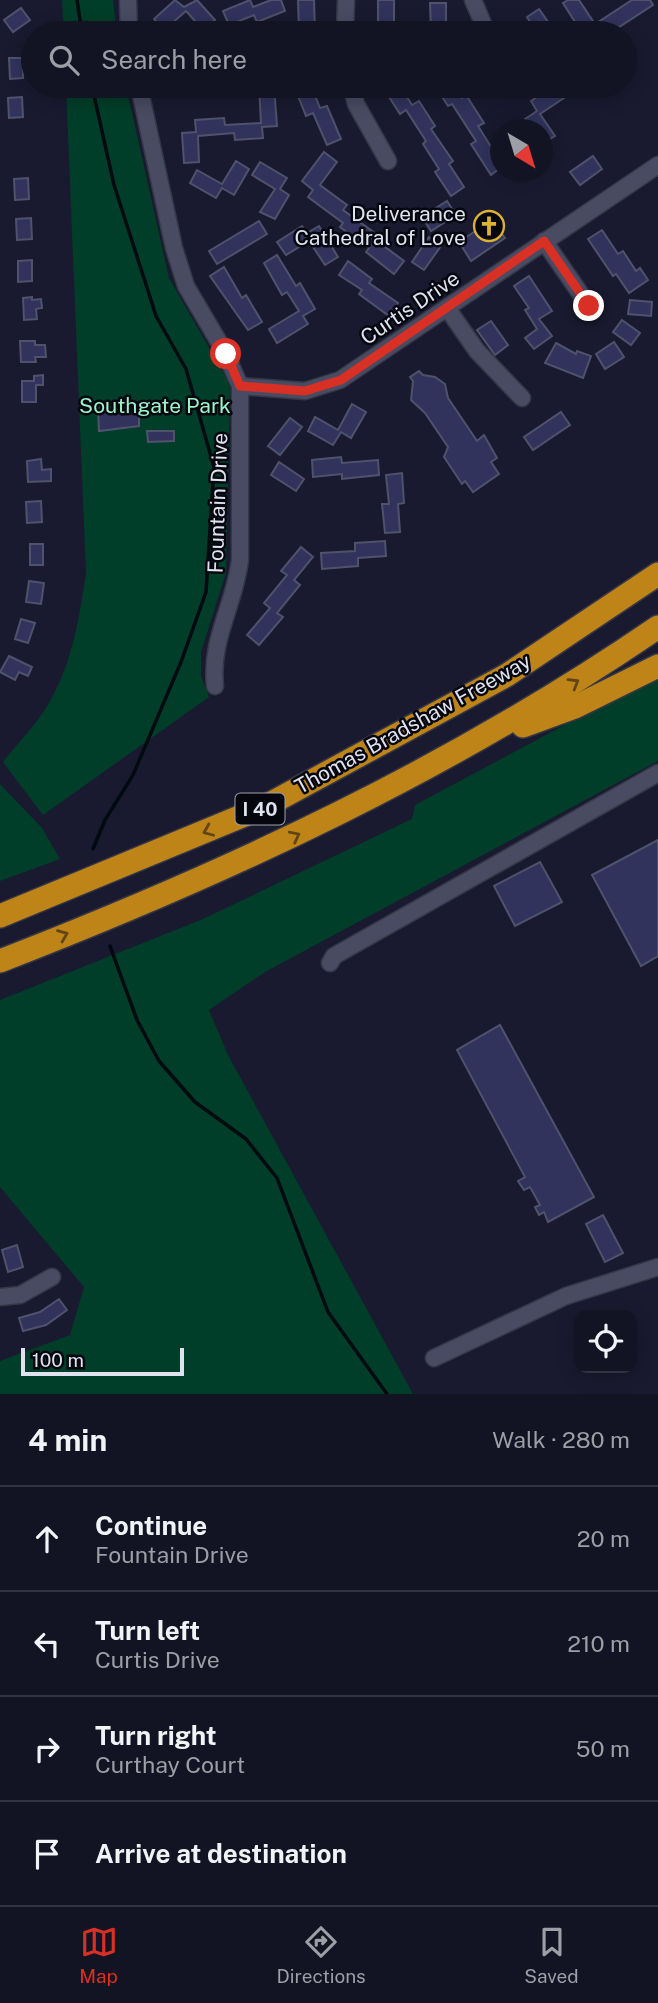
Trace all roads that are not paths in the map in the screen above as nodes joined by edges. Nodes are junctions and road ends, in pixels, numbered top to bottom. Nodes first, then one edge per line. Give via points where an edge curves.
1 (128, 0) edge
2 (346, 0) edge
3 (473, 0) edge
4 (129, 21) edge
5 (345, 21) edge
6 (482, 21) edge
7 (142, 98) edge
8 (354, 98) edge
9 (388, 161) dead end
10 (658, 165) edge
11 (544, 241) junction
12 (589, 306) dead end
13 (447, 308) junction
14 (240, 386) junction
15 (522, 398) dead end
16 (658, 574) edge
17 (658, 627) edge
18 (658, 666) edge
19 (215, 686) dead end
20 (474, 744) junction
21 (658, 773) edge
22 (0, 916) edge
23 (0, 961) edge
24 (330, 963) dead end
25 (658, 1268) edge
26 (52, 1277) dead end
27 (0, 1297) edge
28 (434, 1358) dead end

1 - 4 street
2 - 5 street
3 - 6 street
7 - 14 street, Fountain Drive via 186,286
8 - 9 street
10 - 11 street, Curtis Drive
11 - 12 street
11 - 13 street, Curtis Drive
13 - 14 street, Curtis Drive via 326,386 305,391
13 - 15 street via 477,351
14 - 19 street, Fountain Drive via 240,561 236,588 214,651
16 -> 22 highway, Thomas Bradshaw Freeway / I 40 via 507,675 264,807
20 -> 17 highway, Thomas Bradshaw Freeway / I 40
18 - 20 highway via 575,707
23 -> 20 highway, Thomas Bradshaw Freeway / I 40 via 266,850
21 - 24 street via 334,956
25 - 28 street via 566,1296
26 - 27 street via 20,1295

